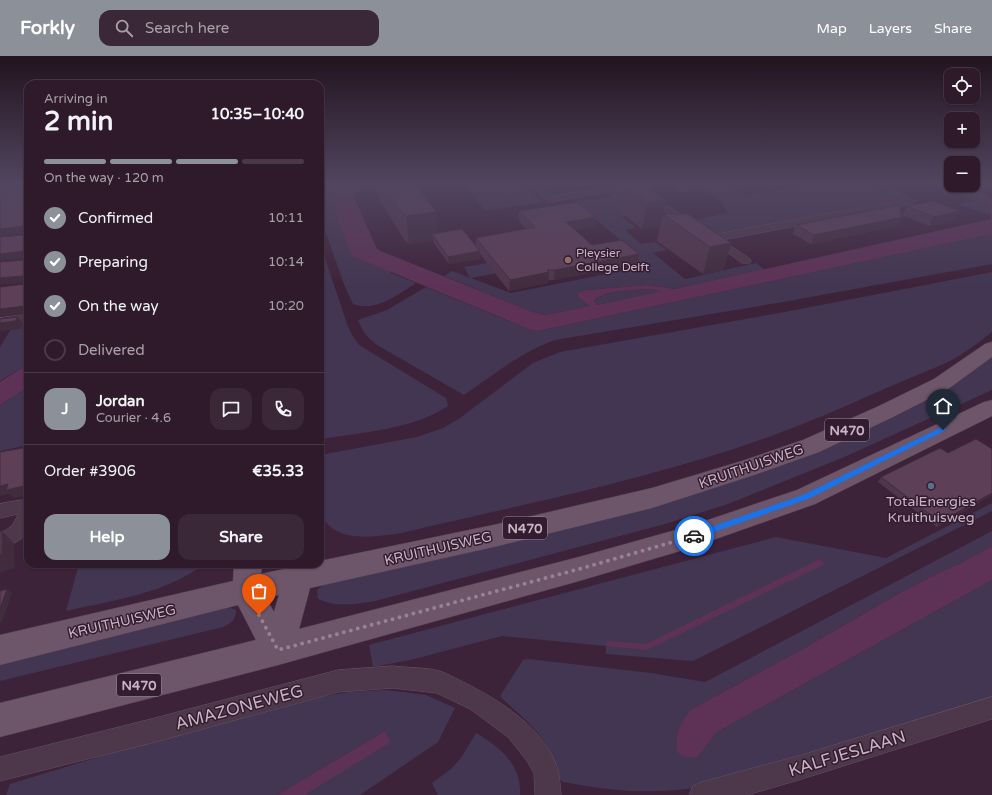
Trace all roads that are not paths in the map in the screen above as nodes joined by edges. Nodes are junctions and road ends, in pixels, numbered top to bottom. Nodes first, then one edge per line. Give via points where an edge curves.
1 (681, 217) edge
2 (813, 217) edge
3 (707, 235) junction
4 (746, 261) dead end
5 (24, 319) edge
6 (0, 322) edge
7 (992, 348) edge
8 (992, 407) edge
9 (24, 507) edge
10 (0, 511) edge
11 (24, 520) edge
12 (0, 540) edge
13 (324, 566) edge
14 (315, 568) edge
15 (298, 571) edge
16 (247, 578) edge
17 (0, 650) edge
18 (278, 650) junction
19 (992, 708) edge
20 (0, 720) edge
21 (0, 769) edge
22 (548, 795) edge
23 (702, 795) edge

1 - 3 street
2 - 3 street
3 - 4 street
5 - 6 street
7 - 13 main road, KRUITHUISWEG / N470 via 941,384 887,411 810,446 749,468 644,500 498,535
8 - 18 main road, N470 via 806,497 690,538
9 - 10 street
11 - 12 street via 17,534 12,538
14 - 15 main road, KRUITHUISWEG / N470
15 - 16 main road, KRUITHUISWEG / N470
15 - 18 main road
16 - 17 main road, KRUITHUISWEG / N470
16 - 18 main road
18 - 20 main road, N470
19 - 23 street, KALFJESLAAN
21 - 22 street, AMAZONEWEG via 338,681 392,677 439,682 478,701 516,729 536,752 546,770

